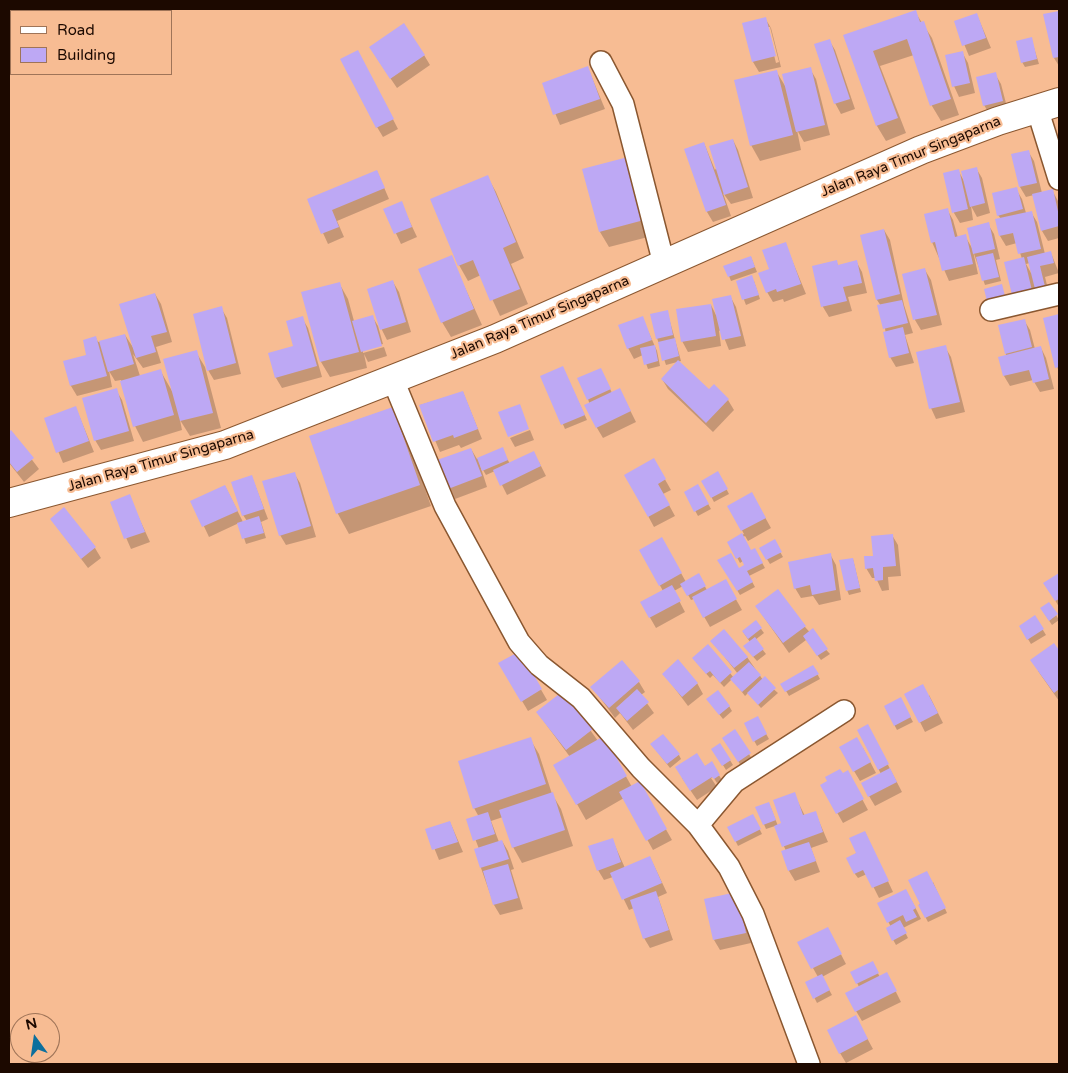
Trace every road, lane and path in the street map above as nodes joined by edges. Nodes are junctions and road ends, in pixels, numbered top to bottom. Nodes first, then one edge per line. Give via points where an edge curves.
1 (601, 62) dead end
2 (1048, 105) edge
3 (1059, 180) edge
4 (664, 264) junction
5 (1059, 294) edge
6 (991, 310) dead end
7 (393, 380) junction
8 (9, 503) edge
9 (844, 711) dead end
10 (698, 825) junction
11 (809, 1064) edge

1 - 4 street via 622,104
2 - 3 street
2 - 4 main road, Jalan Raya Timur Singaparna via 922,150
4 - 7 main road, Jalan Raya Timur Singaparna
5 - 6 street
7 - 8 main road, Jalan Raya Timur Singaparna via 225,445
7 - 10 street via 445,506 519,642 539,665 581,698 641,768
9 - 10 street via 734,782
10 - 11 street via 729,867 753,914

